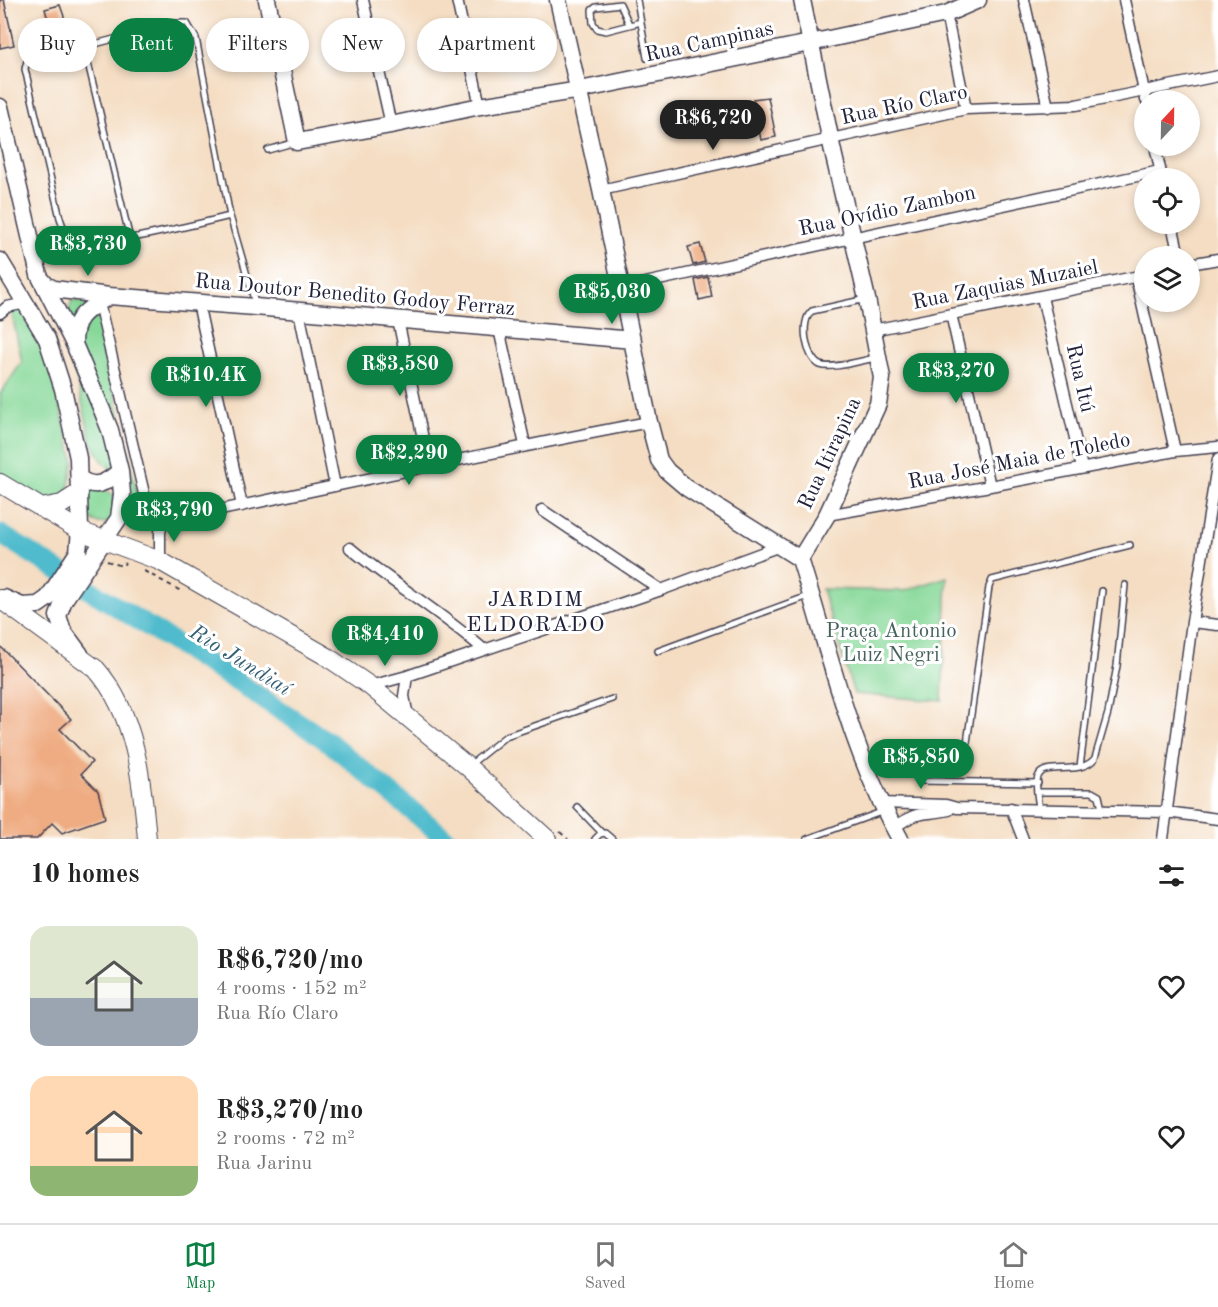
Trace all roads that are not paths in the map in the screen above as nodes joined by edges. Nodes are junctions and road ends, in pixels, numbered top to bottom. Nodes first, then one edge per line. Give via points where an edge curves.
1 (267, 0) edge
2 (363, 0) edge
3 (457, 0) edge
4 (558, 0) edge
5 (637, 0) edge
6 (802, 0) edge
7 (978, 0) edge
8 (1024, 0) edge
9 (1124, 0) edge
10 (946, 14) junction
11 (641, 22) junction
12 (629, 24) junction
13 (97, 43) edge
14 (810, 43) junction
15 (647, 58) dead end
16 (26, 72) edge
17 (90, 72) edge
18 (1218, 76) edge
19 (580, 90) junction
20 (1144, 90) edge
21 (1164, 90) edge
22 (1134, 97) edge
23 (480, 106) junction
24 (0, 107) edge
25 (1048, 107) junction
26 (966, 109) junction
27 (391, 126) junction
28 (831, 140) junction
29 (297, 142) junction
30 (268, 150) dead end
31 (1134, 181) edge
32 (602, 190) junction
33 (230, 216) junction
34 (852, 238) junction
35 (130, 239) junction
36 (1218, 259) edge
37 (1200, 262) edge
38 (2, 268) edge
39 (39, 275) junction
40 (1134, 277) edge
41 (622, 288) junction
42 (1042, 297) junction
43 (104, 299) junction
44 (867, 299) junction
45 (26, 303) junction
46 (198, 303) junction
47 (255, 307) junction
48 (299, 311) junction
49 (1147, 312) edge
50 (0, 314) edge
51 (951, 314) junction
52 (398, 320) junction
53 (500, 328) junction
54 (873, 330) junction
55 (633, 340) junction
56 (74, 344) junction
57 (880, 357) junction
58 (649, 422) junction
59 (525, 445) junction
60 (1218, 447) edge
61 (1175, 450) junction
62 (1218, 459) edge
63 (429, 467) junction
64 (1082, 468) junction
65 (120, 471) junction
66 (0, 483) edge
67 (79, 485) junction
68 (335, 486) junction
69 (990, 486) junction
70 (242, 506) junction
71 (41, 508) junction
72 (542, 510) dead end
73 (827, 515) junction
74 (163, 522) junction
75 (80, 531) junction
76 (104, 540) junction
77 (1130, 545) dead end
78 (780, 546) junction
79 (350, 548) dead end
80 (88, 556) junction
81 (800, 559) junction
82 (160, 561) junction
83 (1125, 585) dead end
84 (661, 590) junction
85 (1102, 591) dead end
86 (811, 595) junction
87 (58, 597) junction
88 (0, 598) edge
89 (1192, 621) junction
90 (1218, 625) edge
91 (483, 649) junction
92 (658, 651) dead end
93 (86, 662) junction
94 (407, 676) junction
95 (370, 686) junction
96 (612, 699) dead end
97 (409, 720) junction
98 (468, 767) junction
99 (1080, 767) junction
100 (866, 770) junction
101 (920, 781) dead end
102 (1038, 783) junction
103 (1038, 792) junction
104 (577, 807) dead end
105 (883, 807) junction
106 (957, 807) junction
107 (1011, 808) junction
108 (1039, 808) junction
109 (1102, 809) junction
110 (1167, 812) junction
111 (1218, 819) edge
112 (602, 833) junction
113 (897, 834) edge
114 (147, 839) edge
115 (548, 839) edge
116 (595, 839) edge
117 (612, 839) edge
118 (807, 839) edge
119 (1023, 839) edge
120 (1163, 839) edge

1 - 29 street
2 - 27 street
3 - 23 street
4 - 19 street
5 - 11 lane
6 - 14 street, Rua Itirapina
7 - 10 street, Rua Campinas
8 - 25 street
9 - 20 street
10 - 14 street, Rua Campinas
10 - 26 street
11 - 12 lane
11 - 15 lane
12 - 12 lane via 606,31 597,29 592,10 620,4
13 - 33 lane via 187,23 196,38
14 - 19 street, Rua Campinas
14 - 28 street, Rua Itirapina
16 - 35 lane via 64,231 70,240 81,245
17 - 35 lane
18 - 21 street, Rua Río Claro
19 - 23 street, Rua Campinas
19 - 32 street
22 - 25 street, Rua Río Claro
23 - 27 street, Rua Campinas
24 - 39 street
25 - 26 street, Rua Río Claro
26 - 28 street, Rua Río Claro
27 - 29 street, Rua Campinas
28 - 32 street, Rua Río Claro
28 - 34 street, Rua Itirapina
29 - 30 lane, Rua Campinas
31 - 34 street, Rua Ovídio Zambon
32 - 41 street
33 - 35 lane
33 - 47 lane
34 - 41 street, Rua Ovídio Zambon
34 - 44 street, Rua Itirapina
36 - 37 street
38 - 45 street
39 - 43 street, Rua Doutor Benedito Godoy Ferraz via 54,289
39 - 56 street
40 - 42 street, Rua Zaquias Muzaiel
41 - 55 street
42 - 51 street, Rua Zaquias Muzaiel
42 - 64 street, Rua Itú
43 - 46 street, Rua Doutor Benedito Godoy Ferraz
43 - 56 street via 84,312 77,323
43 - 74 street via 146,502
44 - 54 street, Rua Itirapina
44 - 57 lane via 812,311 804,322 804,334 813,360 819,365
45 - 50 street via 7,307
45 - 67 street via 47,339 63,389 78,458
46 - 47 street, Rua Doutor Benedito Godoy Ferraz
46 - 70 street
47 - 48 street, Rua Doutor Benedito Godoy Ferraz
48 - 52 street, Rua Doutor Benedito Godoy Ferraz
48 - 68 street
49 - 61 street
51 - 54 street, Rua Zaquias Muzaiel
51 - 69 street
52 - 53 street, Rua Doutor Benedito Godoy Ferraz
52 - 63 street
53 - 55 street, Rua Doutor Benedito Godoy Ferraz
53 - 59 street
54 - 57 street, Rua Itirapina
55 - 58 street
56 - 65 street via 110,430
57 - 73 street, Rua Itirapina via 878,404
58 - 59 street
58 - 78 street via 659,460 673,476 704,500
59 - 63 street
60 - 61 street, Rua José Maia de Toledo
61 - 64 street, Rua José Maia de Toledo
62 - 89 street
63 - 68 street
64 - 69 street, Rua José Maia de Toledo
65 - 67 street via 100,485
65 - 76 street via 119,518
66 - 71 main road
67 - 71 main road via 62,504
67 - 75 street
68 - 70 street
69 - 73 street, Rua José Maia de Toledo
70 - 74 street
71 - 75 main road
72 - 84 street
73 - 81 street, Rua Itirapina
74 - 82 street
75 - 76 main road
75 - 80 street
76 - 80 street
76 - 82 main road
77 - 100 lane via 992,580 967,743 957,751 906,757
78 - 81 street
78 - 84 street
79 - 91 street
80 - 87 street
81 - 86 street
82 - 95 main road via 296,638
83 - 99 lane via 1108,713 1095,758
84 - 91 street
85 - 99 lane
86 - 92 lane
86 - 100 street via 842,704
87 - 88 street via 30,606
87 - 93 street via 59,624
88 - 93 main road
89 - 90 street
89 - 110 street
91 - 94 street
93 - 114 main road via 109,683 120,703 135,753
94 - 95 street
94 - 97 street via 404,696
95 - 97 main road
96 - 98 lane via 506,736
97 - 98 main road
98 - 115 main road
99 - 102 lane via 1044,770 1039,773
100 - 105 street
101 - 102 lane
102 - 103 lane
103 - 108 lane
103 - 109 lane via 1092,792 1099,796
104 - 112 lane
105 - 106 street
105 - 113 street
105 - 118 lane
106 - 107 street
106 - 113 street via 909,817
107 - 108 street
107 - 119 street
108 - 109 street
109 - 110 street
110 - 111 street
110 - 120 street
112 - 116 lane
112 - 117 lane

